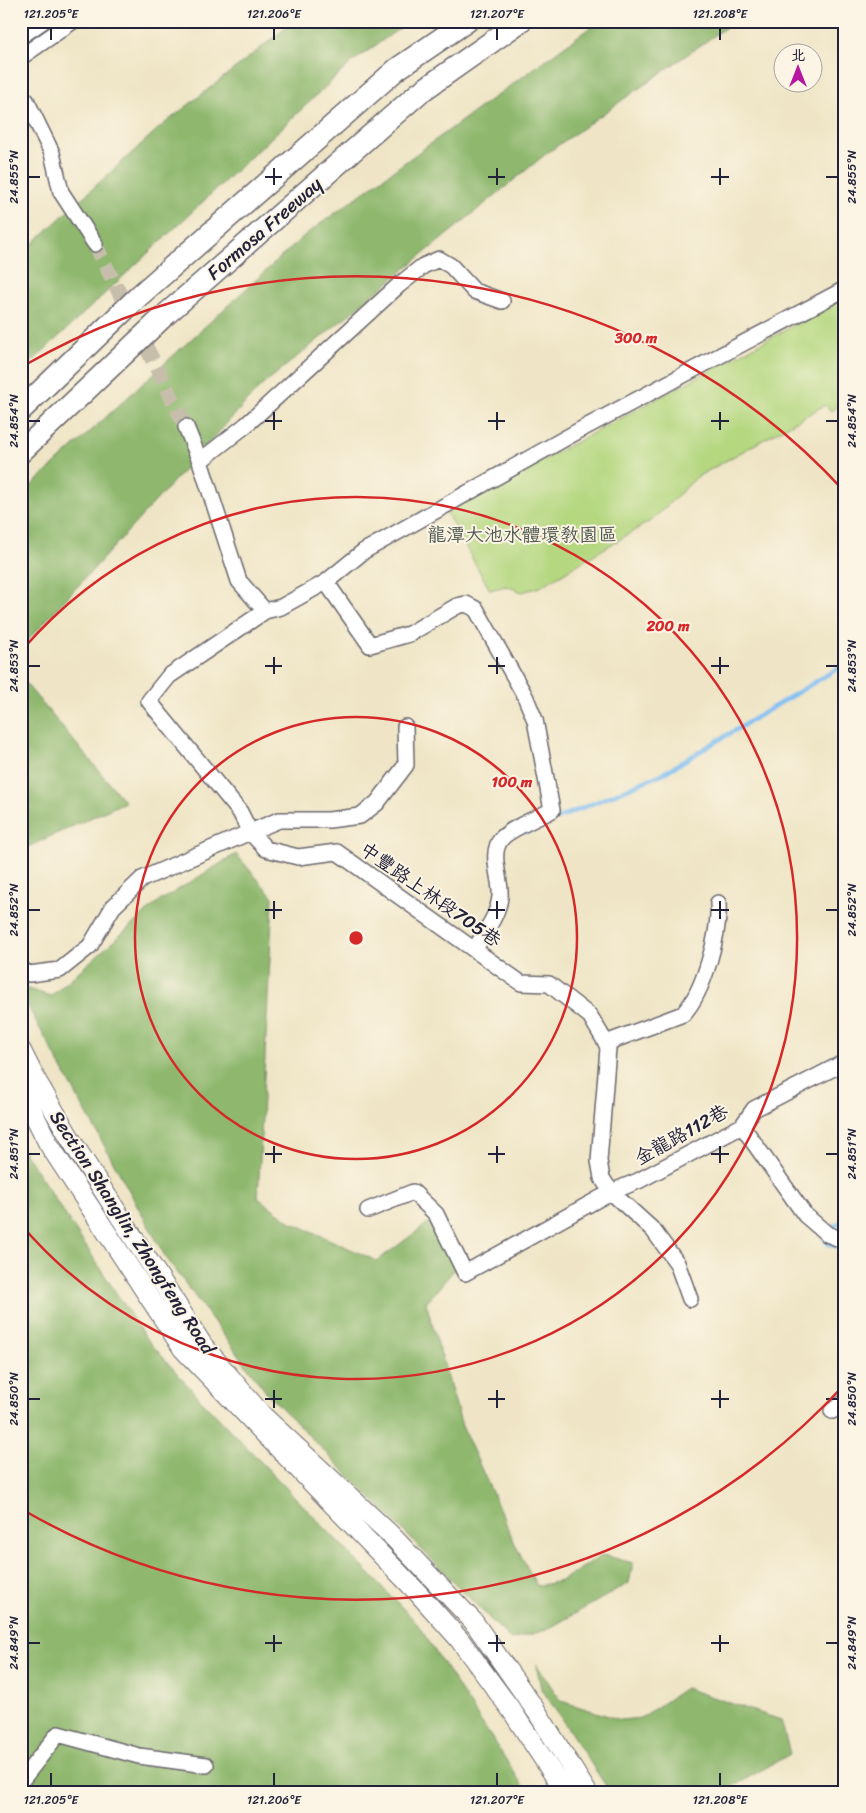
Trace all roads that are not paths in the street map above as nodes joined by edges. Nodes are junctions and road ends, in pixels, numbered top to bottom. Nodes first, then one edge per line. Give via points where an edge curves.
1 (43, 21) edge
2 (73, 21) edge
3 (467, 21) edge
4 (522, 21) edge
5 (21, 36) edge
6 (21, 57) edge
7 (21, 103) edge
8 (95, 244) tunnel mouth
9 (845, 289) edge
10 (502, 301) dead end
11 (21, 410) edge
12 (186, 427) tunnel mouth
13 (21, 452) edge
14 (200, 461) junction
15 (326, 582) junction
16 (265, 611) junction
17 (405, 727) dead end
18 (250, 832) junction
19 (718, 903) dead end
20 (475, 949) junction
21 (21, 969) edge
22 (606, 1043) junction
23 (21, 1050) edge
24 (845, 1062) edge
25 (21, 1088) edge
26 (742, 1126) junction
27 (611, 1192) junction
28 (368, 1210) dead end
29 (845, 1241) edge
30 (690, 1299) dead end
31 (845, 1402) edge
32 (832, 1411) dead end
33 (206, 1765) dead end
34 (21, 1781) edge
35 (565, 1792) edge
36 (587, 1792) edge

1 - 5 street
2 - 6 street
3 - 11 highway, Formosa Freeway via 397,70 140,295
4 - 13 highway, Formosa Freeway via 419,94 163,317
7 - 8 street via 26,100 52,153 61,192
9 - 15 street via 580,430 364,551
10 - 14 street via 474,292 451,266 439,260 423,266 246,425
12 - 14 street
14 - 16 street via 239,581
15 - 16 street via 281,607
15 - 20 street via 370,645 410,634 457,606 466,604 476,608 535,720 552,810 502,838 497,845 498,909
16 - 18 street, 中豐路上林段705巷 via 169,676 149,701 240,812
17 - 18 street via 406,766 377,803 360,816 279,820
18 - 20 street, 中豐路上林段705巷 via 266,849 298,857 337,852
18 - 21 street via 142,879 113,907 90,946 60,970 29,974
19 - 22 street via 719,917 712,954 690,1006 683,1014
20 - 22 street, 中豐路上林段705巷 via 521,983 549,984 590,1016
22 - 27 street, 中豐路上林段705巷 via 599,1161 602,1178
23 - 36 main road, Section Shanglin, Zhongfeng Road via 76,1148 202,1344 262,1414 390,1535 473,1621 537,1712
24 - 26 street, 金龍路112巷 via 754,1109
25 - 35 main road, Section Shanglin, Zhongfeng Road via 48,1143 183,1349 453,1633 512,1711
26 - 27 street, 金龍路112巷
26 - 29 street via 805,1215 827,1234
27 - 28 street, 金龍路112巷 via 465,1272 436,1214 413,1192
27 - 30 street via 653,1230 677,1263
31 - 32 street
33 - 34 street via 139,1756 58,1734

